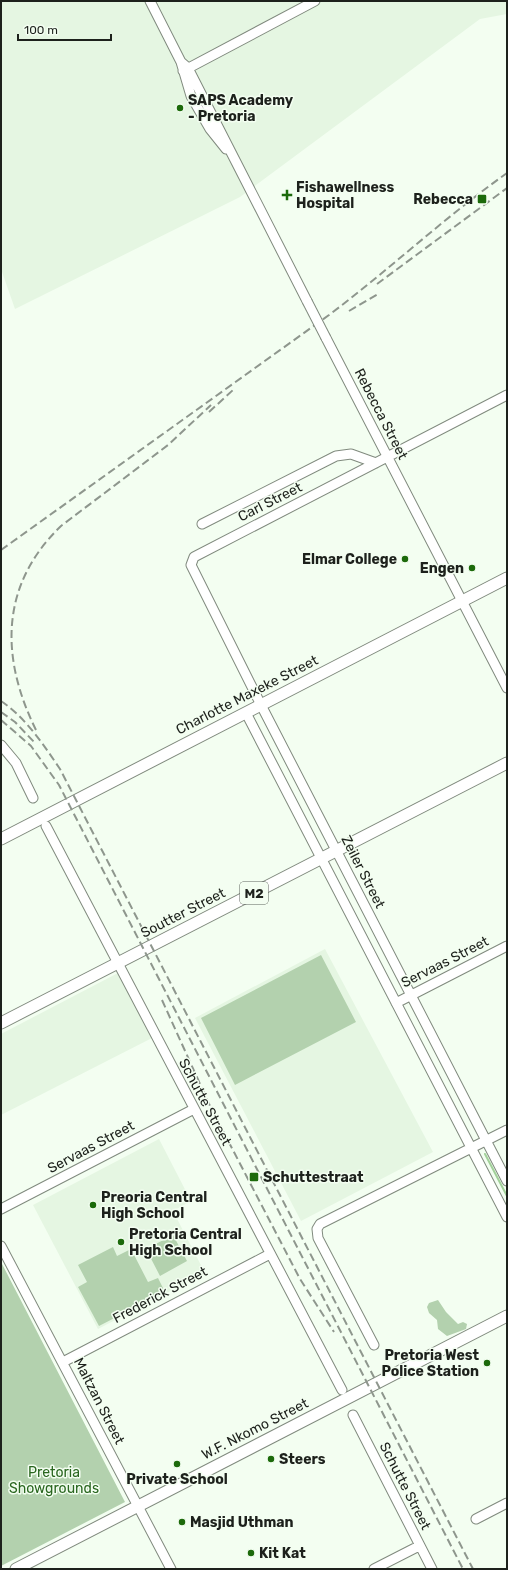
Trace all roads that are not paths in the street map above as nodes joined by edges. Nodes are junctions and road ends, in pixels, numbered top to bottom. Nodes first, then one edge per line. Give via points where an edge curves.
1 (150, 1) edge
2 (315, 1) edge
3 (184, 67) junction
4 (507, 395) edge
5 (388, 457) junction
6 (376, 462) junction
7 (202, 524) dead end
8 (194, 575) joint
9 (507, 578) edge
10 (462, 601) junction
11 (507, 688) edge
12 (261, 705) junction
13 (246, 713) junction
14 (1, 745) edge
15 (507, 763) edge
16 (33, 798) dead end
17 (46, 826) dead end
18 (1, 839) edge
19 (336, 851) junction
20 (322, 858) junction
21 (507, 946) edge
22 (117, 964) junction
23 (411, 995) junction
24 (396, 1003) junction
25 (1, 1023) edge
26 (194, 1109) junction
27 (507, 1130) edge
28 (486, 1141) junction
29 (471, 1147) junction
30 (507, 1181) edge
31 (1, 1210) edge
32 (507, 1217) edge
33 (1, 1246) edge
34 (270, 1254) junction
35 (507, 1316) edge
36 (374, 1345) dead end
37 (63, 1362) junction
38 (342, 1390) dead end
39 (353, 1415) dead end
40 (507, 1502) edge
41 (138, 1506) junction
42 (476, 1519) dead end
43 (419, 1546) junction
44 (16, 1569) edge
45 (171, 1569) edge
46 (374, 1569) edge
47 (432, 1569) edge

1 - 3 street, Rebecca Street
2 - 3 street
3 - 5 street, Rebecca Street, bridge via 218,124 230,153
4 - 5 street, Carl Street
5 - 6 street, Carl Street
5 - 10 street, Rebecca Street
6 - 7 street, Carl Street via 351,454 336,456
6 - 8 street, Carl Street via 194,557 191,565
8 - 12 street, Zeiler Street
9 - 10 main road, Charlotte Maxeke Street
10 - 11 street, Rebecca Street
10 - 12 main road, Charlotte Maxeke Street
12 - 13 main road, Charlotte Maxeke Street
12 - 19 street, Zeiler Street
13 - 18 main road, Charlotte Maxeke Street
13 - 20 street
14 - 16 street via 14,759
15 - 19 main road, Soutter Street / M2
17 - 22 street, Schutte Street
19 - 20 main road, Soutter Street / M2
19 - 23 street, Zeiler Street
20 - 22 main road, Soutter Street / M2
20 - 24 street
21 - 23 street, Servaas Street
22 - 25 main road, Soutter Street / M2
22 - 26 street, Schutte Street
23 - 24 street, Servaas Street
23 - 28 street, Zeiler Street
24 - 29 street
26 - 31 street, Servaas Street
26 - 34 street, Schutte Street
27 - 28 street
28 - 29 street
28 - 30 street, Zeiler Street
29 - 32 street
29 - 36 street via 320,1224 317,1229 318,1238
33 - 37 street, Maltzan Street
34 - 37 street, Frederick Street
34 - 38 street, Schutte Street
35 - 41 main road, W.F. Nkomo Street
37 - 41 street, Maltzan Street
39 - 43 street, Schutte Street
40 - 42 street
41 - 44 main road, W.F. Nkomo Street
41 - 45 street, Maltzan Street
43 - 46 street
43 - 47 street, Schutte Street

